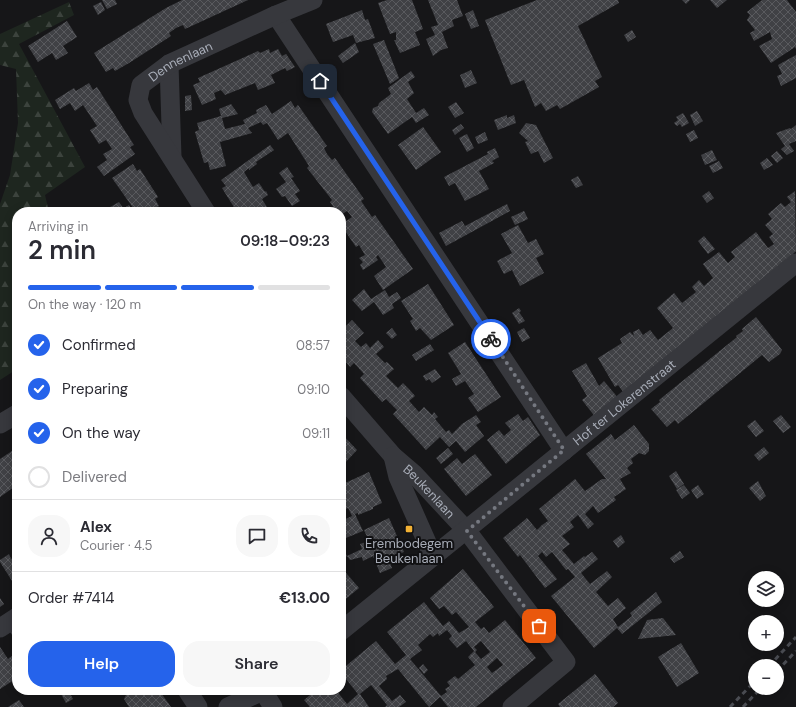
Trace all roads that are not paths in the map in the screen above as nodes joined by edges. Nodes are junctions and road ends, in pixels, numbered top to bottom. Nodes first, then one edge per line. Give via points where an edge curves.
1 (313, 0) edge
2 (276, 15) junction
3 (168, 64) junction
4 (172, 159) junction
5 (203, 207) edge
6 (796, 263) edge
7 (346, 402) edge
8 (12, 417) edge
9 (0, 424) edge
10 (564, 450) junction
11 (393, 456) junction
12 (467, 531) junction
13 (433, 556) junction
14 (12, 620) edge
15 (346, 627) edge
16 (0, 628) edge
17 (191, 695) edge
18 (255, 695) edge
19 (266, 695) edge
20 (198, 707) edge
21 (228, 707) edge
22 (273, 707) edge
23 (512, 707) edge

1 - 2 street, Dennenlaan
2 - 3 street, Dennenlaan
2 - 10 street
3 - 4 street
3 - 4 street, Dennenlaan via 140,85 138,100 143,113
4 - 5 street, Dennenlaan
6 - 10 street, Hof ter Lokerenstraat
7 - 11 street, Beukenlaan
8 - 9 street
10 - 12 street, Hof ter Lokerenstraat
11 - 12 street, Beukenlaan via 414,474
11 - 13 street, Beukenlaan via 398,476
12 - 13 street, Hof ter Lokerenstraat
12 - 23 street, Beukenlaan via 566,662
13 - 15 street, Hof ter Lokerenstraat
14 - 16 street
17 - 20 street
18 - 21 street
19 - 22 street

